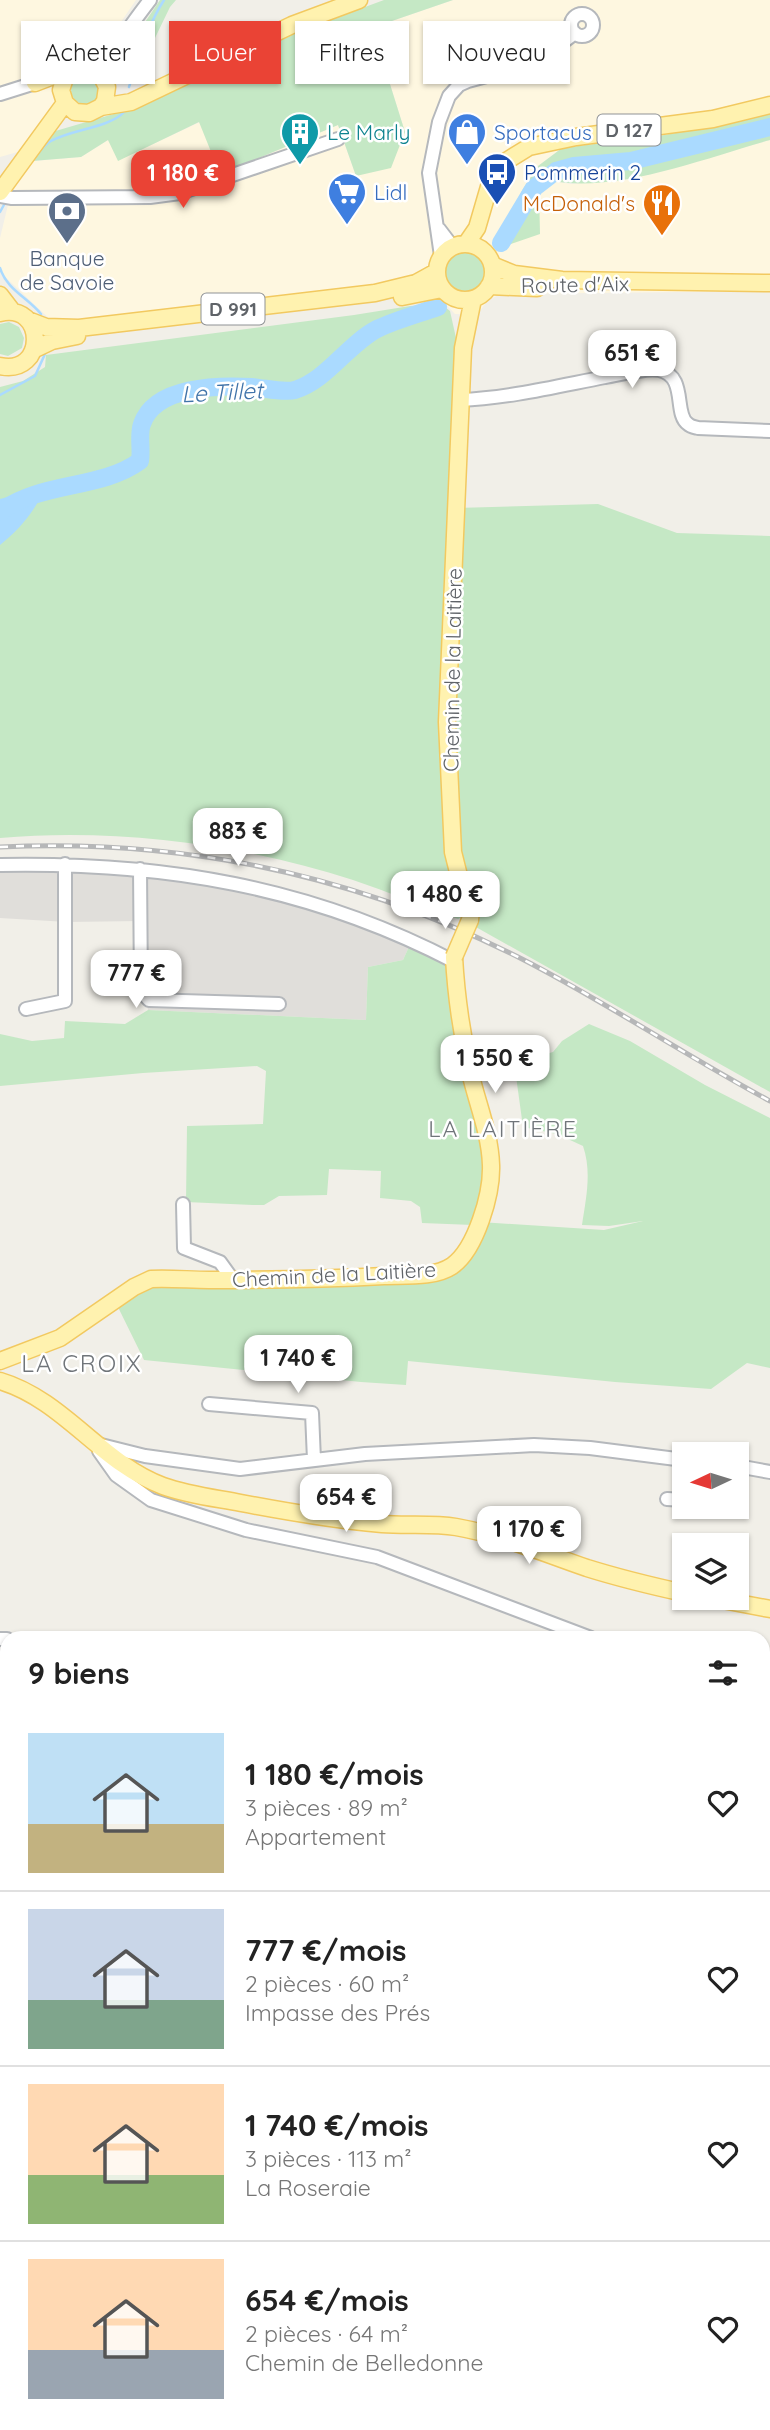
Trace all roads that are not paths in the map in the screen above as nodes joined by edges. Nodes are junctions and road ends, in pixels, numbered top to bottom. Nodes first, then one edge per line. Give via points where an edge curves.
1 (150, 0) edge
2 (359, 0) edge
3 (585, 0) edge
4 (134, 21) edge
5 (33, 84) edge
6 (39, 84) edge
7 (63, 84) edge
8 (106, 84) joint
9 (0, 94) edge
10 (144, 95) junction
11 (64, 100) junction
12 (770, 104) edge
13 (101, 107) junction
14 (82, 114) junction
15 (338, 139) dead end
16 (24, 158) junction
17 (497, 173) junction
18 (4, 196) edge
19 (449, 254) junction
20 (488, 258) junction
21 (662, 282) junction
22 (770, 283) edge
23 (489, 286) junction
24 (449, 294) junction
25 (0, 295) edge
26 (473, 299) junction
27 (14, 315) edge
28 (466, 335) junction
29 (33, 350) junction
30 (0, 366) edge
31 (460, 400) junction
32 (770, 431) edge
33 (65, 864) junction
34 (0, 865) edge
35 (140, 869) junction
36 (455, 959) junction
37 (279, 1004) dead end
38 (26, 1009) dead end
39 (183, 1204) dead end
40 (233, 1280) junction
41 (0, 1362) edge
42 (0, 1381) edge
43 (0, 1390) edge
44 (26, 1392) junction
45 (209, 1404) dead end
46 (94, 1444) junction
47 (672, 1458) edge
48 (314, 1460) junction
49 (749, 1468) edge
50 (770, 1472) edge
51 (667, 1499) dead end
52 (672, 1499) edge
53 (672, 1590) edge
54 (749, 1605) edge
55 (770, 1609) edge
56 (573, 1631) edge

1 - 4 street
2 - 10 main road via 292,25
3 - 19 street via 584,14 572,20 575,33 536,63 468,81 449,96 429,173 437,226
5 - 9 street
6 - 11 main road
7 - 11 main road
8 - 10 main road via 123,94
8 - 13 main road
10 - 13 main road
11 - 14 main road
11 - 16 main road
12 - 17 main road, D 127 via 706,120 539,144 515,155
13 - 14 main road
14 - 16 main road via 57,128
15 - 18 street via 180,193
16 - 18 main road
17 - 19 main road, D 127 via 489,184 477,228
17 - 20 main road via 486,219
19 - 20 main road
19 - 24 main road
19 - 27 main road, D 991 via 416,283 350,297 79,328 46,327
20 - 21 main road, Route d'Aix via 507,273
20 - 23 main road
21 - 22 main road, Route d'Aix
21 - 23 main road, Route d'Aix via 561,289
23 - 26 main road
24 - 26 main road
24 - 28 main road, Chemin de la Laitière
24 - 29 main road, D 991 via 67,338
25 - 27 main road
26 - 28 main road, Chemin de la Laitière
27 - 29 main road via 35,334
28 - 31 main road, Chemin de la Laitière
29 - 30 main road via 14,367
31 - 32 street via 660,370 676,384 688,425
31 - 36 main road, Chemin de la Laitière, bridge via 447,722 453,852 471,909
33 - 34 street
33 - 35 street
33 - 38 street via 65,1001
35 - 36 street via 214,879 329,908
35 - 37 street via 141,991 149,1000
36 - 40 main road, Chemin de la Laitière via 469,1069 491,1164 484,1210 462,1255 450,1268 424,1274
39 - 40 street via 184,1248 220,1262
40 - 41 main road, Chemin de la Laitière via 163,1278 142,1282 60,1338
42 - 44 main road
43 - 44 main road
44 - 46 main road via 71,1422
45 - 48 street via 312,1413
46 - 48 street via 240,1469
46 - 53 main road via 163,1486 298,1514 465,1529
46 - 56 street via 116,1475 151,1500 246,1530 377,1557
47 - 48 street via 534,1445
49 - 50 street
51 - 52 street
54 - 55 main road

